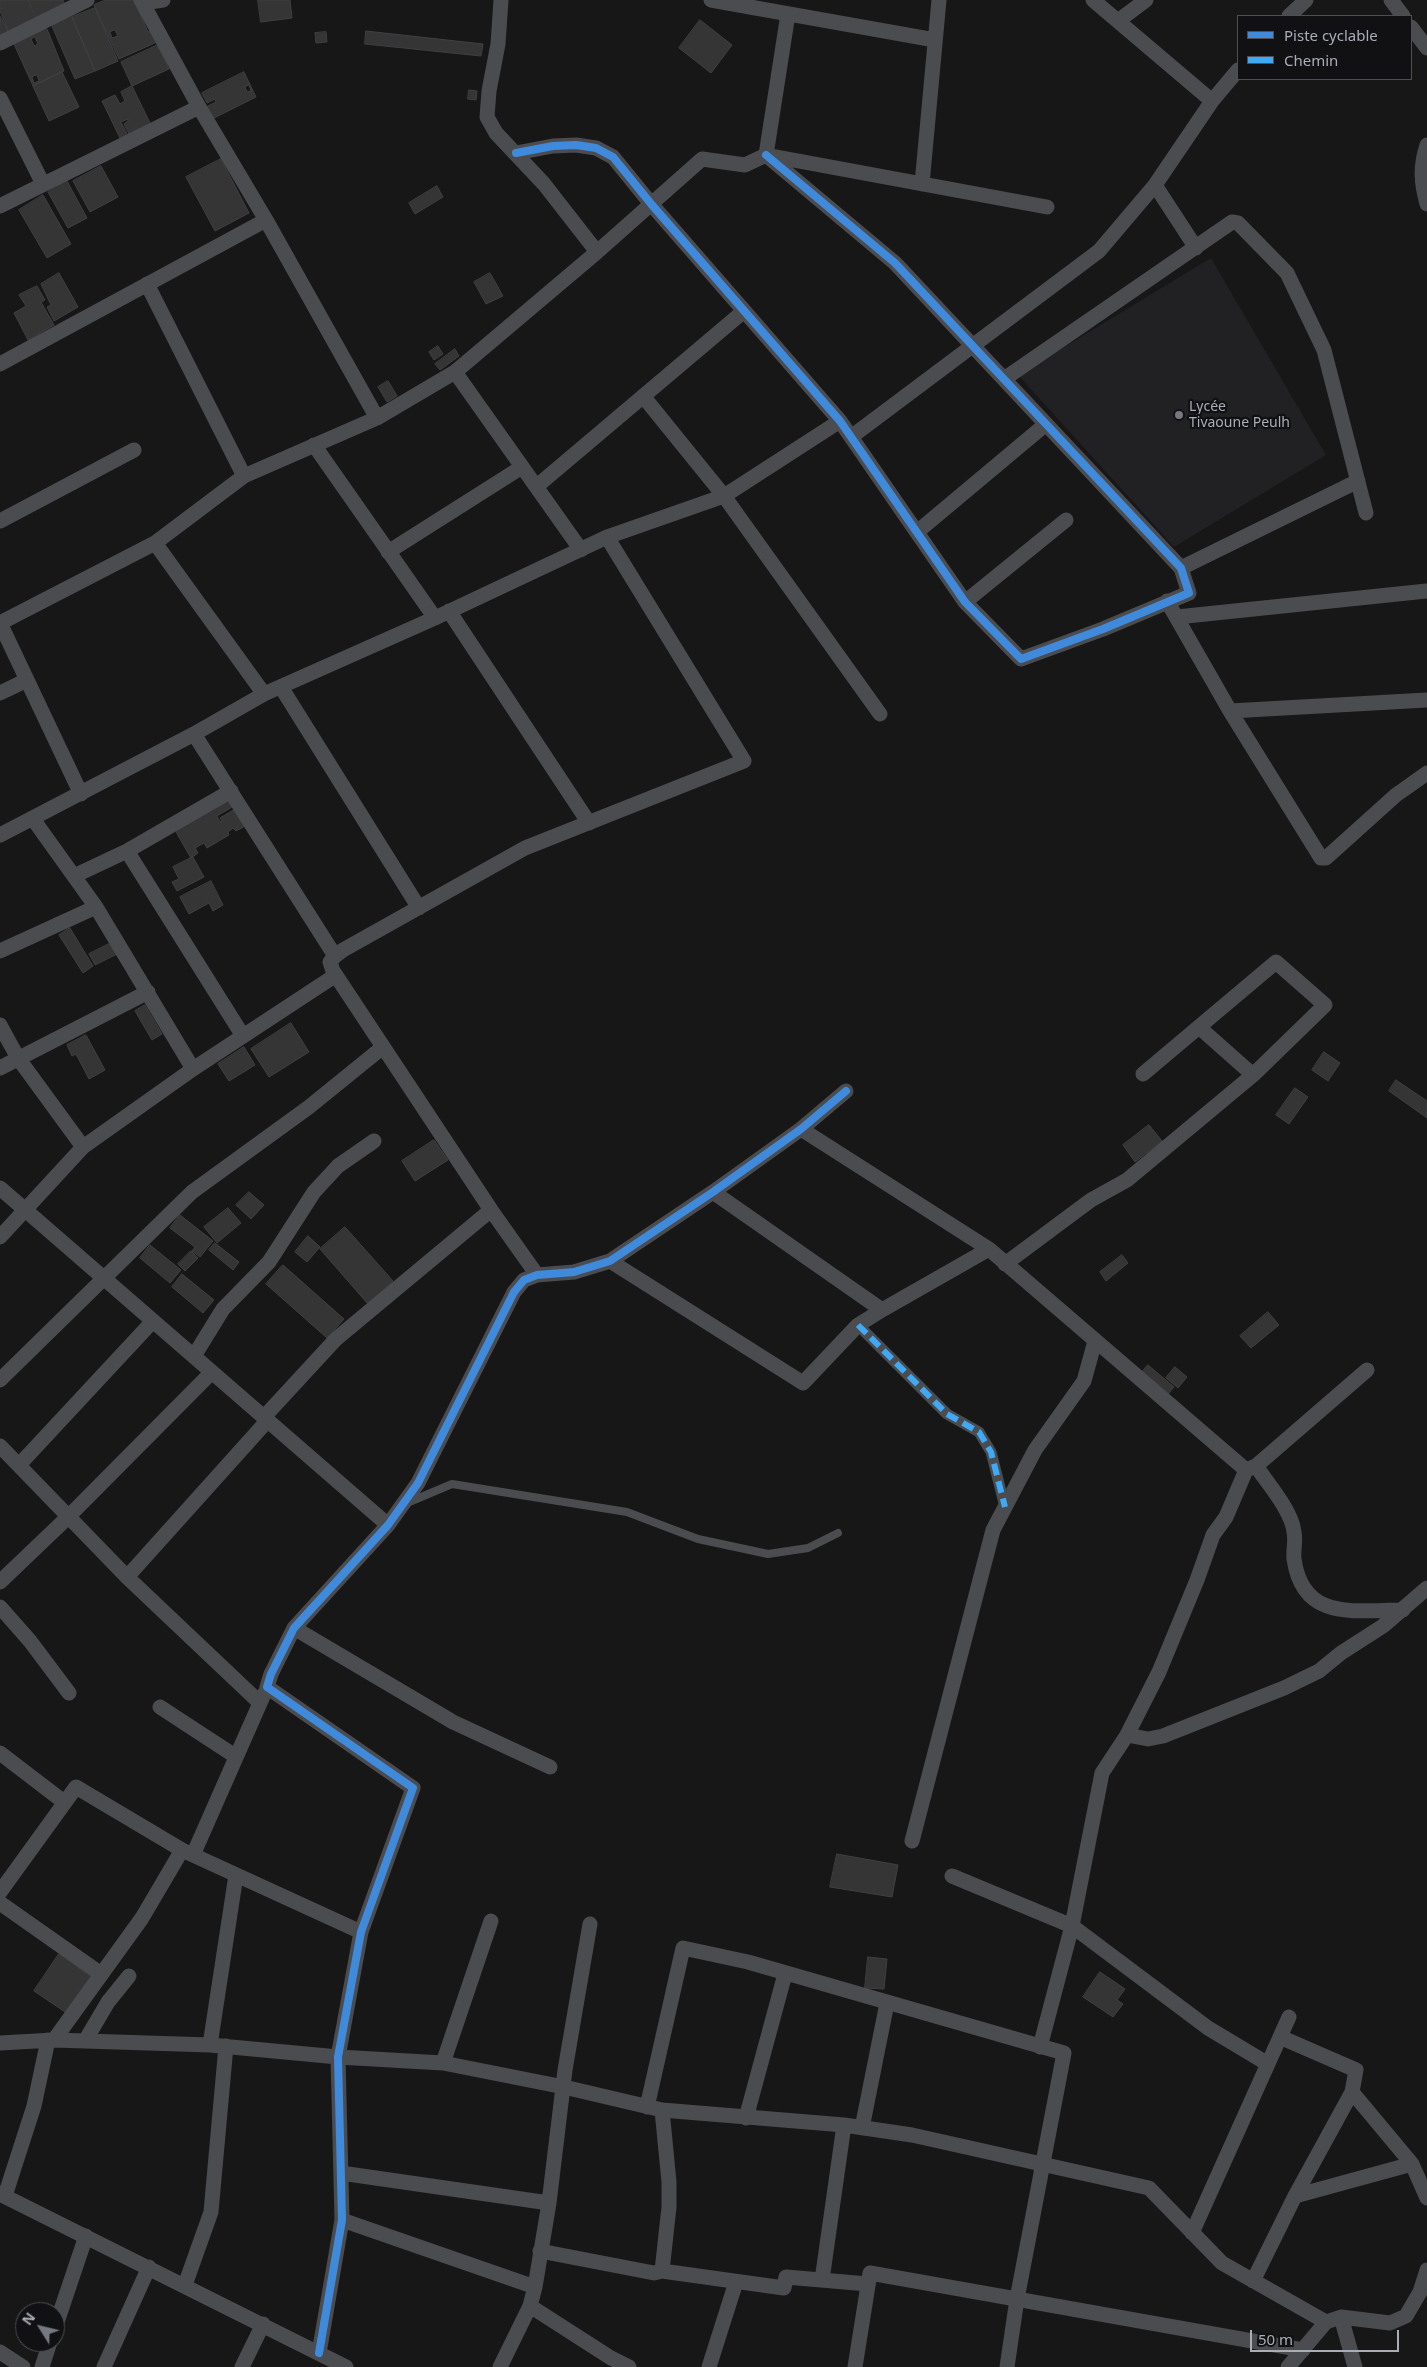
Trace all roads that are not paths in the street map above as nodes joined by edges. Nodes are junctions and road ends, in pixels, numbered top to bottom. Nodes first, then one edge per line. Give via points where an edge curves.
1 (87, 0) edge
2 (163, 0) edge
3 (502, 0) edge
4 (711, 0) edge
5 (939, 0) edge
6 (1093, 0) edge
7 (1146, 0) edge
8 (1306, 0) edge
9 (1391, 0) edge
10 (142, 2) edge
11 (788, 14) junction
12 (1290, 15) edge
13 (1402, 15) edge
14 (1118, 22) junction
15 (1412, 28) edge
16 (935, 40) junction
17 (0, 43) edge
18 (1427, 48) edge
19 (1237, 71) edge
20 (0, 98) edge
21 (1212, 101) junction
22 (199, 107) junction
23 (1427, 144) edge
24 (516, 153) junction
25 (766, 154) junction
26 (43, 184) junction
27 (922, 184) junction
28 (1155, 185) junction
29 (1427, 204) edge
30 (652, 205) junction
31 (0, 206) edge
32 (1047, 207) dead end
33 (266, 220) junction
34 (1196, 248) junction
35 (597, 252) junction
36 (147, 284) junction
37 (744, 311) junction
38 (972, 346) junction
39 (0, 364) edge
40 (455, 372) junction
41 (1004, 379) junction
42 (644, 396) junction
43 (377, 418) junction
44 (840, 421) junction
45 (1046, 424) junction
46 (851, 437) junction
47 (314, 445) junction
48 (134, 450) dead end
49 (522, 467) junction
50 (244, 476) junction
51 (1358, 481) junction
52 (536, 486) junction
53 (724, 496) junction
54 (1366, 513) dead end
55 (1066, 520) dead end
56 (0, 521) edge
57 (917, 532) junction
58 (607, 537) junction
59 (154, 543) junction
60 (581, 550) junction
61 (388, 552) junction
62 (1180, 568) junction
63 (1427, 591) edge
64 (1167, 601) junction
65 (965, 602) junction
66 (449, 612) junction
67 (1177, 617) junction
68 (435, 618) junction
69 (0, 623) edge
70 (27, 680) junction
71 (281, 686) junction
72 (0, 694) edge
73 (264, 694) junction
74 (1427, 700) edge
75 (1230, 711) junction
76 (880, 714) dead end
77 (194, 734) junction
78 (1427, 773) edge
79 (231, 791) junction
80 (81, 794) junction
81 (33, 819) junction
82 (589, 823) junction
83 (0, 835) edge
84 (127, 851) junction
85 (74, 876) junction
86 (96, 907) junction
87 (419, 908) junction
88 (0, 951) edge
89 (335, 956) junction
90 (336, 975) junction
91 (148, 992) junction
92 (0, 1025) edge
93 (1200, 1028) junction
94 (244, 1036) junction
95 (383, 1047) junction
96 (18, 1058) junction
97 (0, 1068) edge
98 (194, 1069) junction
99 (1143, 1074) dead end
100 (1253, 1076) junction
101 (846, 1091) dead end
102 (801, 1129) junction
103 (374, 1141) dead end
104 (83, 1147) junction
105 (0, 1188) edge
106 (713, 1192) junction
107 (491, 1210) junction
108 (26, 1211) junction
109 (0, 1236) edge
110 (990, 1249) junction
111 (610, 1261) junction
112 (1005, 1264) junction
113 (537, 1275) junction
114 (104, 1279) junction
115 (882, 1310) junction
116 (153, 1321) junction
117 (858, 1325) junction
118 (1095, 1341) junction
119 (194, 1356) junction
120 (1367, 1370) dead end
121 (212, 1372) junction
122 (0, 1380) edge
123 (266, 1419) junction
124 (0, 1446) edge
125 (18, 1466) junction
126 (1251, 1468) junction
127 (402, 1505) junction
128 (1005, 1507) junction
129 (68, 1516) junction
130 (388, 1525) junction
131 (838, 1533) dead end
132 (127, 1577) junction
133 (0, 1582) edge
134 (1427, 1588) edge
135 (0, 1607) edge
136 (1403, 1610) junction
137 (294, 1628) junction
138 (267, 1687) junction
139 (69, 1693) dead end
140 (259, 1702) junction
141 (160, 1707) dead end
142 (1127, 1735) junction
143 (0, 1753) edge
144 (235, 1756) junction
145 (550, 1767) dead end
146 (64, 1802) junction
147 (912, 1841) dead end
148 (188, 1853) junction
149 (236, 1875) junction
150 (952, 1876) dead end
151 (0, 1892) edge
152 (0, 1903) edge
153 (491, 1921) dead end
154 (590, 1924) dead end
155 (1072, 1926) junction
156 (361, 1932) junction
157 (101, 1974) junction
158 (785, 1974) junction
159 (129, 1976) dead end
160 (90, 1990) junction
161 (108, 2002) junction
162 (887, 2003) junction
163 (1289, 2017) dead end
164 (1280, 2037) junction
165 (51, 2040) junction
166 (85, 2041) junction
167 (0, 2043) edge
168 (210, 2045) junction
169 (226, 2046) junction
170 (1040, 2047) junction
171 (338, 2056) junction
172 (443, 2062) junction
173 (1268, 2064) junction
174 (564, 2087) junction
175 (1352, 2092) junction
176 (655, 2108) junction
177 (746, 2118) junction
178 (844, 2125) junction
179 (862, 2128) junction
180 (1412, 2164) junction
181 (1042, 2165) junction
182 (341, 2173) junction
183 (2, 2195) edge
184 (1295, 2196) junction
185 (1427, 2198) edge
186 (549, 2203) junction
187 (342, 2220) junction
188 (1192, 2233) junction
189 (86, 2236) junction
190 (540, 2251) junction
191 (149, 2267) junction
192 (1427, 2270) edge
193 (662, 2272) junction
194 (822, 2280) junction
195 (1253, 2281) junction
196 (736, 2282) junction
197 (868, 2284) junction
198 (184, 2285) junction
199 (535, 2288) junction
200 (1018, 2299) junction
201 (64, 2302) edge
202 (530, 2306) junction
203 (1333, 2320) junction
204 (263, 2324) junction
205 (1303, 2350) junction
206 (0, 2352) edge
207 (47, 2352) edge
208 (319, 2353) junction
209 (23, 2367) edge
210 (42, 2367) edge
211 (104, 2367) edge
212 (242, 2367) edge
213 (346, 2367) edge
214 (500, 2367) edge
215 (629, 2367) edge
216 (709, 2367) edge
217 (855, 2367) edge
218 (1007, 2367) edge
219 (1288, 2367) edge
220 (1355, 2367) edge

1 - 17 street
2 - 10 street
3 - 24 street via 488,117 496,133
4 - 11 street
5 - 16 street
6 - 14 street
7 - 14 street
8 - 12 street
9 - 13 street
10 - 22 street
11 - 16 street
11 - 25 street
14 - 21 street
15 - 18 street
16 - 27 street
19 - 21 street
20 - 26 street
21 - 28 street
22 - 26 street
22 - 33 street
23 - 29 street via 1421,184
24 - 30 street via 553,146 596,148 613,157
24 - 35 street
25 - 27 street
25 - 30 street via 745,165 702,159
25 - 38 street via 895,263
26 - 31 street
27 - 32 street
28 - 34 street
28 - 38 street via 1099,251
30 - 35 street
30 - 37 street
33 - 36 street
33 - 43 street
34 - 41 street
34 - 51 street via 1235,222 1287,274 1324,350
35 - 40 street
36 - 39 street
36 - 50 street
37 - 42 street
37 - 44 street
38 - 41 street
38 - 46 street
40 - 43 street
40 - 49 street
41 - 45 street
42 - 52 street
42 - 53 street
43 - 47 street
44 - 46 street
44 - 53 street
45 - 57 street
45 - 62 street
46 - 57 street
47 - 50 street
47 - 61 street
48 - 56 street
49 - 52 street
49 - 61 street
50 - 59 street
51 - 54 street
51 - 62 street
52 - 60 street
53 - 58 street
53 - 76 street
55 - 65 street
57 - 65 street
58 - 60 street
58 - 82 street via 744,761
59 - 69 street
59 - 73 street
60 - 66 street
61 - 68 street
62 - 64 street via 1189,593
63 - 67 street
64 - 65 street via 1021,659
64 - 67 street
66 - 68 street
66 - 82 street
67 - 75 street
68 - 71 street
69 - 70 street
70 - 72 street
70 - 80 street
71 - 73 street
71 - 87 street
73 - 77 street
74 - 75 street
75 - 78 street via 1321,858 1326,858 1396,795
77 - 79 street
77 - 80 street
79 - 84 street
79 - 89 street
80 - 81 street
81 - 83 street
81 - 85 street
82 - 87 street via 525,848
84 - 85 street
84 - 94 street
85 - 86 street
86 - 88 street
86 - 91 street
87 - 89 street
89 - 90 street via 331,966
90 - 94 street
90 - 95 street
91 - 96 street
91 - 98 street
92 - 96 street
93 - 99 street
93 - 100 street
93 - 100 street via 1276,962 1325,1005
94 - 98 street
95 - 107 street
95 - 114 street via 309,1107 192,1192
96 - 97 street
96 - 104 street
98 - 104 street
100 - 112 street via 1127,1180 1091,1200
101 - 102 street
102 - 106 street
102 - 110 street
103 - 119 street via 338,1166 314,1192 269,1262 223,1309
104 - 108 street
105 - 108 street
106 - 111 street
106 - 115 street
107 - 113 street
107 - 123 street via 336,1339
108 - 109 street
108 - 114 street
110 - 112 street
110 - 115 street
111 - 113 street via 574,1272
111 - 117 street via 803,1383
112 - 118 street
113 - 127 street via 524,1280 514,1292 418,1483
114 - 116 street
114 - 122 street
115 - 117 street
116 - 119 street
116 - 125 street
117 - 128 street via 947,1414 979,1432 991,1452
118 - 126 street
118 - 128 street via 1084,1381 1034,1450
119 - 121 street
120 - 126 street
121 - 123 street
121 - 129 street
123 - 130 street
123 - 132 street
124 - 125 street
125 - 129 street
126 - 136 street via 1284,1507 1294,1531 1294,1558 1300,1583 1317,1602 1334,1609
126 - 142 street via 1213,1536 1180,1623
127 - 130 street
127 - 131 lane via 452,1484 627,1512 698,1539 768,1554 808,1548
128 - 147 street via 993,1530
129 - 132 street
129 - 133 street
130 - 137 street
132 - 140 street
134 - 136 street
135 - 139 street
136 - 142 street via 1320,1671 1284,1688 1164,1736 1148,1739
137 - 138 street via 270,1674
137 - 145 street via 453,1722
138 - 140 street
138 - 156 street via 413,1788
140 - 144 street
141 - 144 street
142 - 155 street via 1102,1773
143 - 146 street
144 - 148 street
146 - 148 street via 76,1787
146 - 151 street
148 - 149 street
148 - 157 street
149 - 156 street
149 - 168 street
150 - 155 street
152 - 157 street
153 - 172 street
154 - 174 street via 564,2070
155 - 170 street
155 - 173 street via 1208,2028
156 - 171 street
157 - 160 street
158 - 162 street
158 - 176 street via 683,1948
158 - 177 street
159 - 161 street
160 - 161 street
160 - 165 street
161 - 166 street
162 - 170 street
162 - 179 street
163 - 164 street
164 - 173 street
164 - 175 street via 1356,2070
165 - 166 street
165 - 167 street
165 - 183 street via 34,2106
166 - 168 street
168 - 169 street
169 - 171 street
169 - 198 street via 211,2212
170 - 181 street via 1064,2053
171 - 172 street
171 - 182 street
172 - 174 street
173 - 188 street
174 - 176 street
174 - 186 street
175 - 180 street
175 - 184 street
176 - 177 street
176 - 193 street via 669,2190
177 - 178 street
178 - 179 street
178 - 194 street
179 - 181 street
180 - 184 street
180 - 185 street
181 - 188 street via 1149,2188
181 - 200 street
182 - 186 street
182 - 187 street
183 - 189 street
184 - 195 street
186 - 190 street
187 - 199 street
187 - 208 street
188 - 195 street via 1222,2263
189 - 191 street
189 - 201 street
190 - 193 street
190 - 199 street
191 - 198 street
191 - 211 street
192 - 203 street via 1420,2292 1406,2316 1390,2322
193 - 196 street
194 - 196 street via 786,2277 784,2288
194 - 197 street
195 - 203 street
196 - 216 street
197 - 200 street via 870,2273
197 - 217 street
198 - 204 street
199 - 202 street
200 - 205 street
200 - 218 street
202 - 214 street
202 - 215 street
203 - 205 street
203 - 220 street
204 - 208 street
204 - 212 street
205 - 219 street
206 - 209 street
207 - 210 street
208 - 213 street

